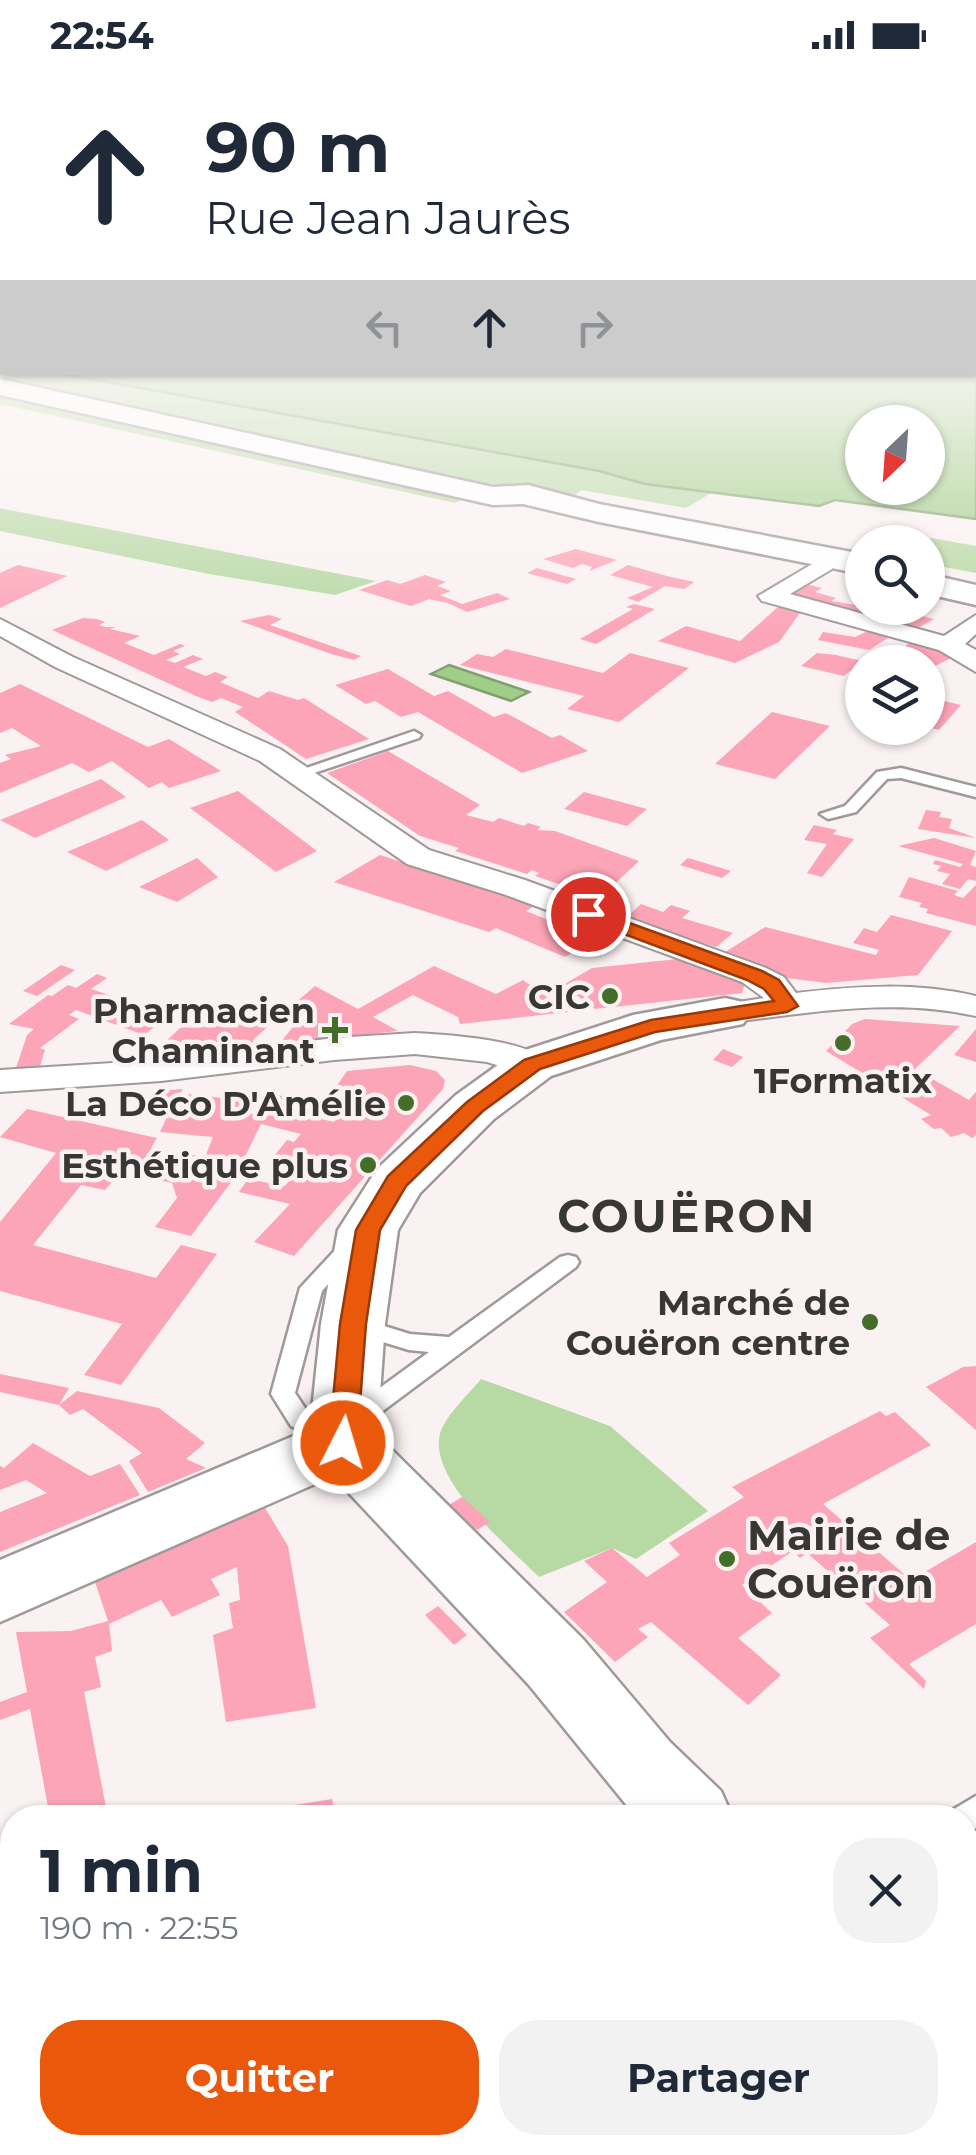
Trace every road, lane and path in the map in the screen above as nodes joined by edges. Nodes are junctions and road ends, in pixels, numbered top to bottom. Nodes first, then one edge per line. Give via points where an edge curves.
1 (232, 438) edge
2 (533, 504) junction
3 (824, 564) junction
4 (845, 565) edge
5 (845, 566) edge
6 (945, 579) edge
7 (976, 584) edge
8 (945, 588) edge
9 (976, 595) edge
10 (976, 622) edge
11 (0, 626) edge
12 (948, 646) junction
13 (976, 664) edge
14 (414, 735) dead end
15 (296, 774) junction
16 (976, 792) edge
17 (828, 814) dead end
18 (970, 995) edge
19 (787, 1006) junction
20 (725, 1013) joint
21 (532, 1064) junction
22 (0, 1081) edge
23 (368, 1230) junction
24 (568, 1262) dead end
25 (353, 1324) junction
26 (454, 1346) junction
27 (343, 1443) junction
28 (0, 1592) edge
29 (679, 1805) edge

1 - 2 main road via 493,496 490,502 500,508
2 - 3 main road
2 - 4 main road
3 - 5 main road
3 - 12 street via 770,596
6 - 7 main road
8 - 9 main road
10 - 12 street
11 - 15 street via 64,662 230,734
12 - 13 street
14 - 15 lane
15 - 19 street via 418,856 754,975 772,984
16 - 17 lane via 901,773 882,775 850,809
18 - 19 street
19 - 20 street
20 - 21 main road via 651,1026
21 - 22 street via 467,1045 406,1044
21 - 23 main road via 475,1106 396,1182
23 - 25 main road
23 - 27 lane via 311,1288 283,1394 300,1420
24 - 26 lane
25 - 26 lane via 410,1342
25 - 27 main road
26 - 27 lane via 376,1404
27 - 28 main road
27 - 29 main road via 556,1662

